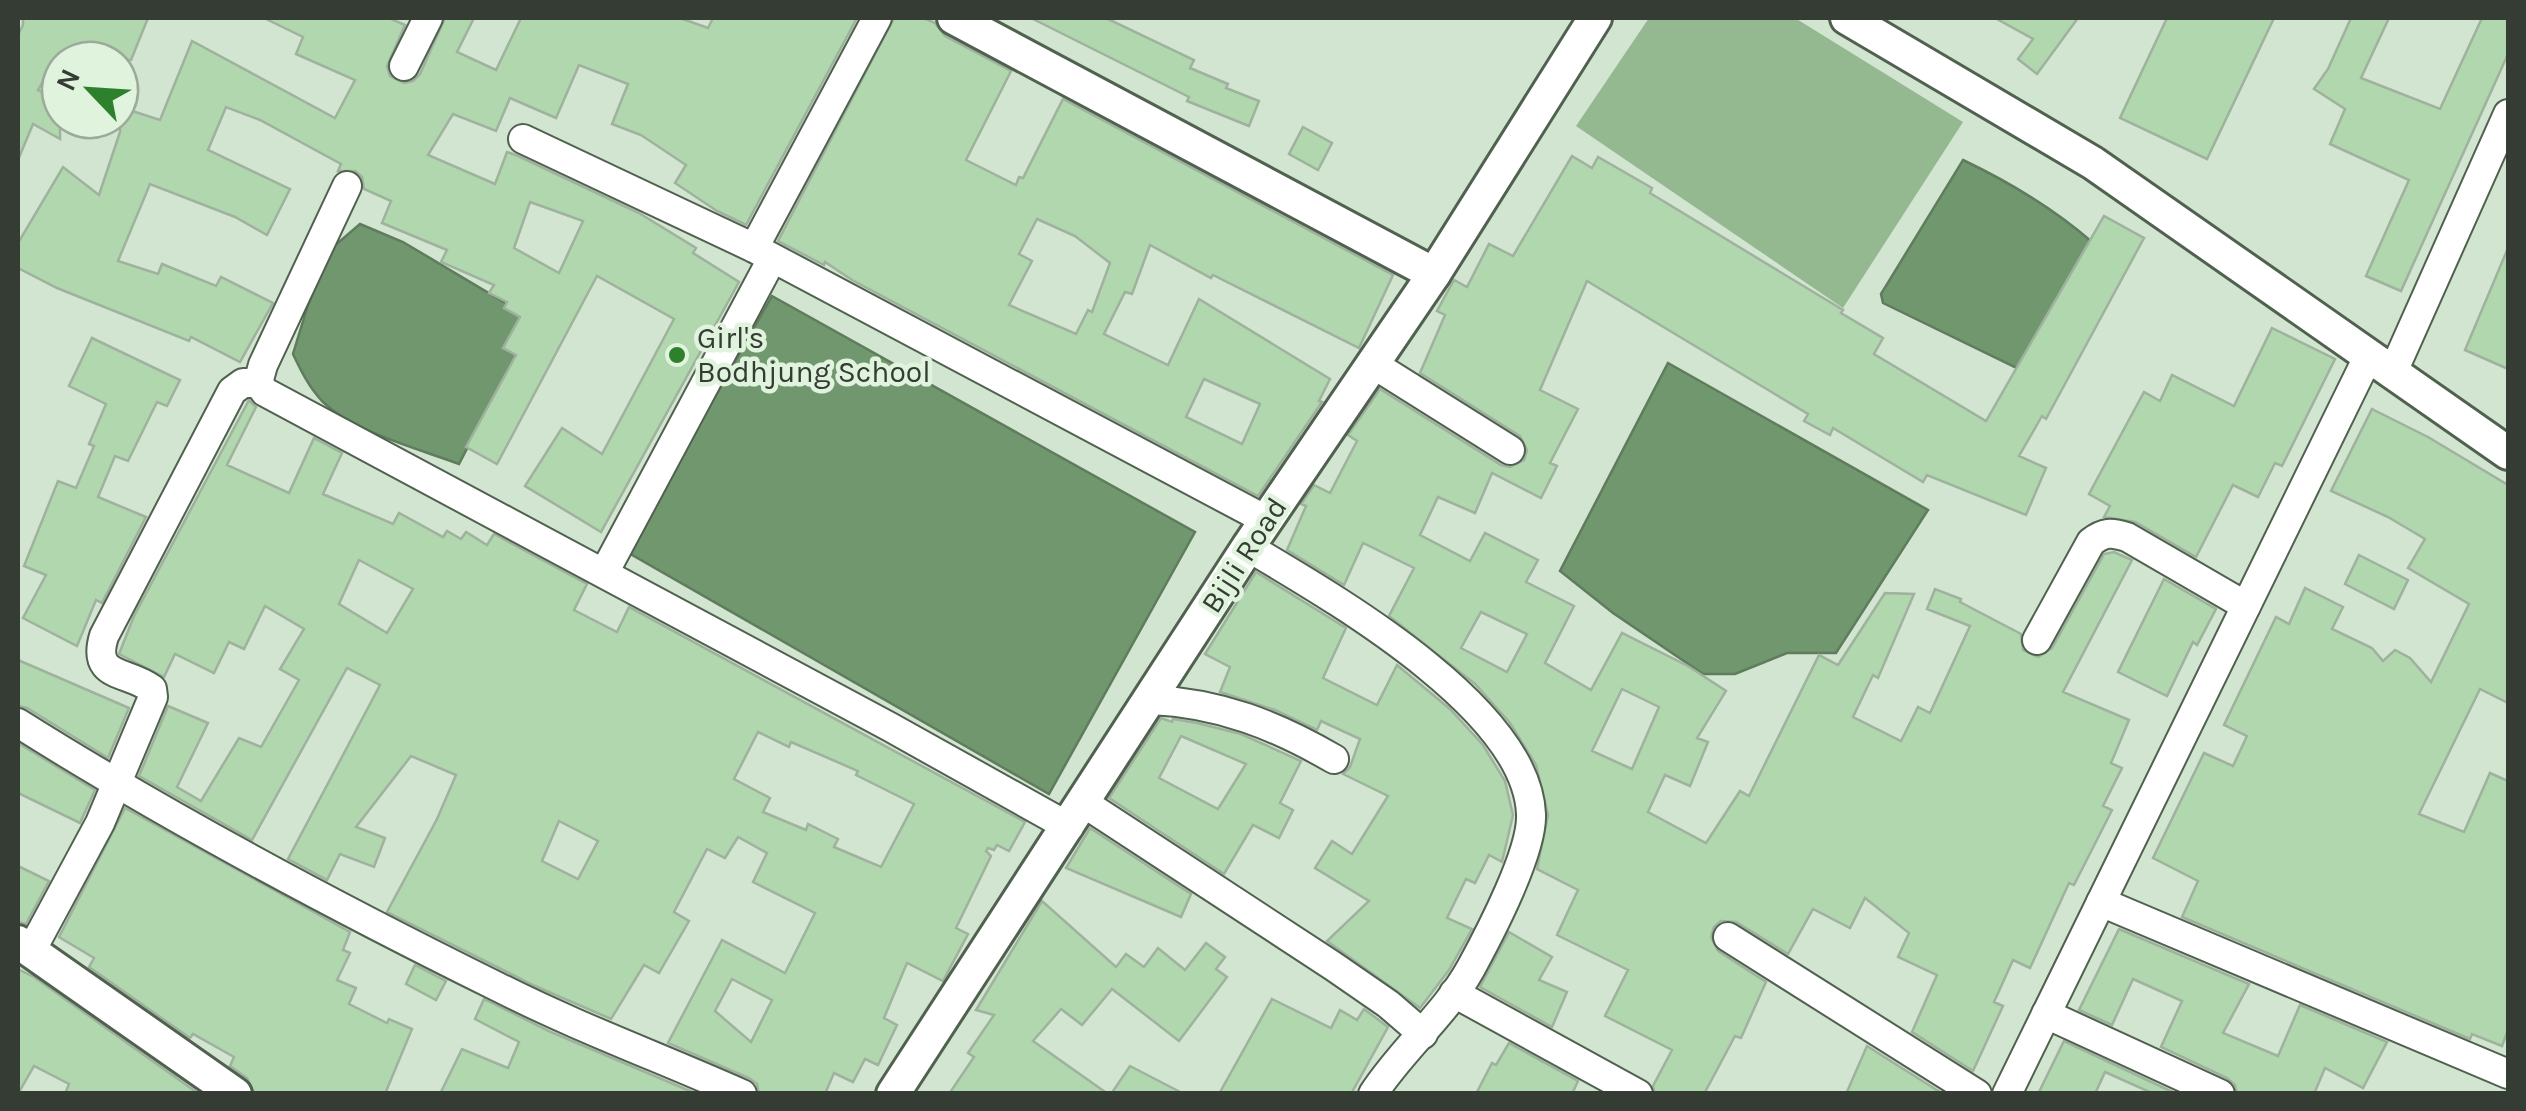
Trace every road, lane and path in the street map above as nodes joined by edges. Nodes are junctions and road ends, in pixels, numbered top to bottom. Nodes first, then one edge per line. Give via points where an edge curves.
1 (428, 18) edge
2 (877, 18) edge
3 (954, 18) edge
4 (1595, 18) edge
5 (1846, 18) edge
6 (404, 66) dead end
7 (2508, 114) edge
8 (523, 139) dead end
9 (346, 186) dead end
10 (763, 254) junction
11 (1434, 274) junction
12 (1373, 364) junction
13 (2380, 366) junction
14 (258, 384) junction
15 (1510, 450) dead end
16 (2508, 453) edge
17 (1257, 534) junction
18 (604, 573) junction
19 (2246, 606) junction
20 (2037, 640) dead end
21 (1151, 700) junction
22 (18, 723) edge
23 (1334, 760) dead end
24 (115, 784) junction
25 (1076, 815) junction
26 (2101, 902) junction
27 (1728, 938) dead end
28 (24, 946) edge
29 (1454, 993) junction
30 (2046, 1014) junction
31 (1424, 1034) junction
32 (2508, 1074) edge
33 (235, 1094) edge
34 (742, 1094) edge
35 (894, 1094) edge
36 (1373, 1094) edge
37 (1638, 1094) edge
38 (1977, 1094) edge
39 (2008, 1094) edge
40 (2220, 1094) edge

1 - 6 street
2 - 10 street
3 - 11 street
4 - 11 street, Bijli Road
5 - 13 street via 2093,163
7 - 13 street
8 - 10 street
9 - 14 street
10 - 17 street
10 - 18 street
11 - 12 street, Bijli Road
12 - 15 street
12 - 17 street, Bijli Road
13 - 16 street
13 - 19 street
14 - 18 street via 336,434
14 - 24 street via 232,392 104,636 101,660 147,684 154,697
17 - 21 street, Bijli Road
17 - 29 street via 1464,699 1511,751 1527,782 1532,817 1524,860
18 - 25 street
19 - 20 street via 2112,532 2091,542
19 - 26 street
21 - 23 street via 1205,704 1250,717
21 - 25 street, Bijli Road
22 - 24 street
24 - 28 street via 100,823
24 - 34 street via 501,989
25 - 31 street via 1333,966
25 - 35 street, Bijli Road
26 - 30 street
26 - 32 street
27 - 38 street
28 - 33 street
29 - 31 street
29 - 37 street
30 - 39 street
30 - 40 street
31 - 36 street

